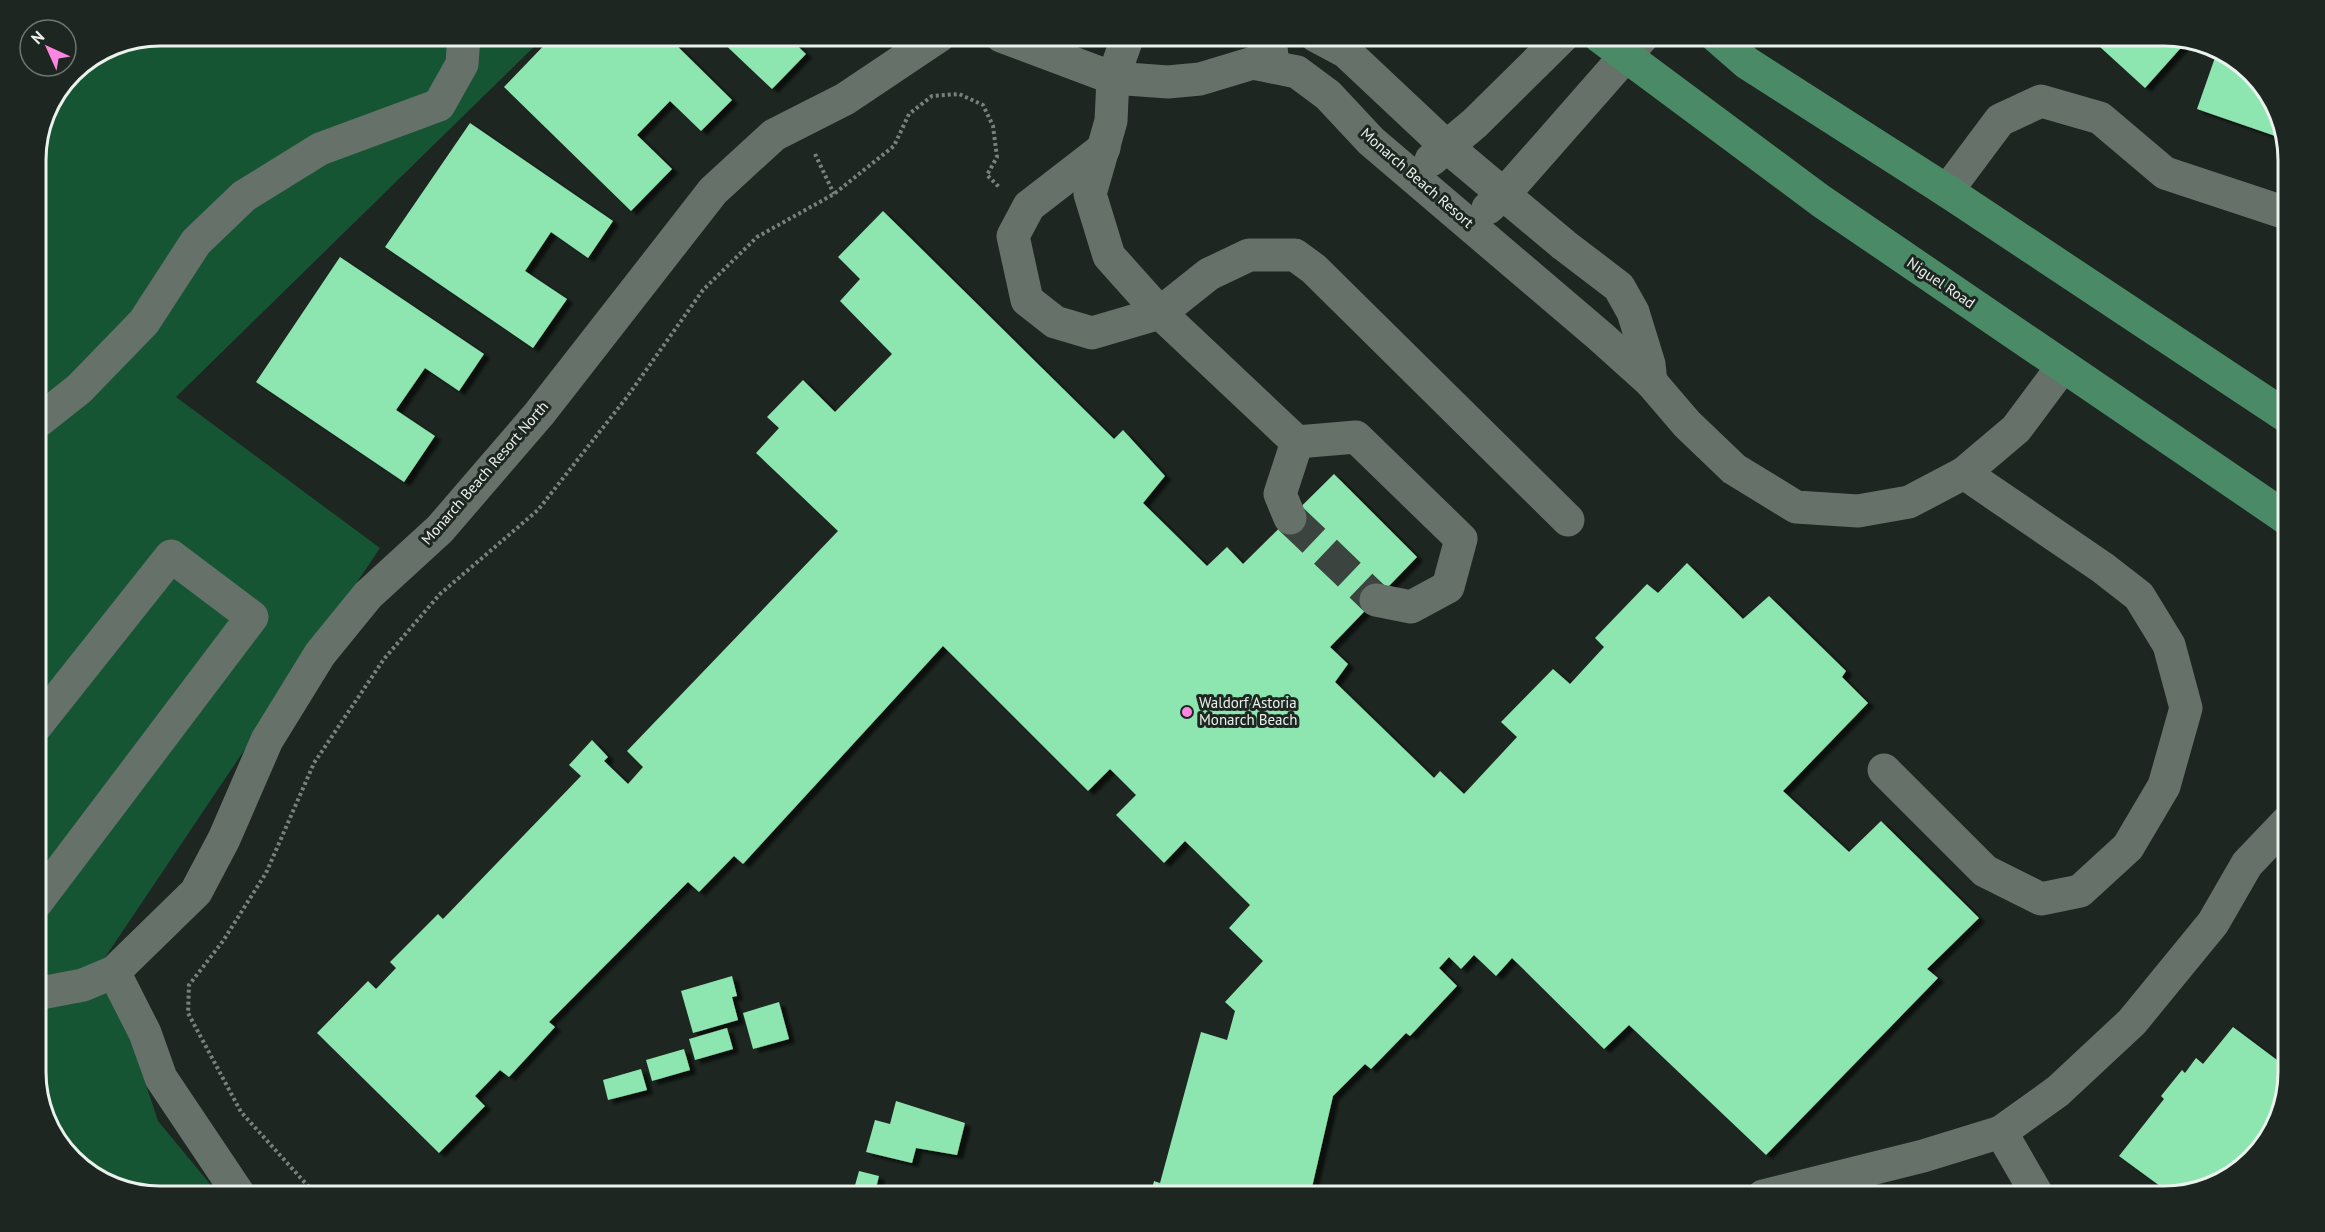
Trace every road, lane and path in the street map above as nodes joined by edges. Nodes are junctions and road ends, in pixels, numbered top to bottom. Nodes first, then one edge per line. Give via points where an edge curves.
1 (1336, 46) edge
2 (1553, 46) edge
3 (1634, 46) edge
4 (1728, 46) edge
5 (463, 47) edge
6 (923, 47) edge
7 (1029, 47) edge
8 (1128, 47) edge
9 (1271, 52) edge
10 (1113, 78) junction
11 (800, 122) junction
12 (1446, 146) junction
13 (1104, 148) junction
14 (1414, 177) junction
15 (1947, 191) junction
16 (1047, 192) junction
17 (1505, 193) junction
18 (834, 194) junction
19 (2278, 210) edge
20 (1470, 224) junction
21 (1160, 313) junction
22 (2063, 366) junction
23 (1651, 382) junction
24 (2278, 411) edge
25 (47, 414) edge
26 (1297, 442) junction
27 (1964, 473) junction
28 (2278, 513) edge
29 (1290, 518) tunnel mouth
30 (1568, 520) dead end
31 (1376, 600) tunnel mouth
32 (47, 712) edge
33 (1884, 770) dead end
34 (2278, 832) edge
35 (47, 888) edge
36 (114, 972) junction
37 (47, 992) edge
38 (2001, 1132) junction
39 (233, 1186) edge
40 (307, 1186) edge
41 (1803, 1186) edge
42 (2032, 1186) edge

1 - 12 street, Monarch Beach Resort
2 - 12 street via 1475,123
3 - 17 street
3 - 22 main road, Niguel Road via 1821,201
4 - 15 main road via 1747,63
5 - 25 street via 462,64 439,105 320,149 244,196 196,242 144,322 79,389
6 - 11 street, Monarch Beach Resort North via 845,99
7 - 10 street
8 - 10 street
9 - 10 street, Monarch Beach Resort via 1253,63 1200,79 1168,82
9 - 14 street, Monarch Beach Resort via 1328,95 1371,141
10 - 13 street via 1111,121
11 - 18 path
11 - 36 street, Monarch Beach Resort North via 774,135 713,190 531,423 440,529 368,595 320,654 267,740 196,892
12 - 14 street
12 - 17 street, Monarch Beach Resort
13 - 16 street
13 - 21 street via 1090,194 1109,256
14 - 20 street, Monarch Beach Resort
15 - 19 street via 2000,120 2041,101 2100,118 2165,173
15 - 24 main road
16 - 18 path via 1002,190 987,175 997,157 993,126 983,105 959,94 932,96 909,114 894,146
16 - 21 street via 1029,206 1013,236 1027,300 1055,322 1092,333
17 - 20 street
17 - 23 street, Monarch Beach Resort via 1619,287 1633,312
18 - 40 path via 757,237 703,290 627,397 538,510 440,594 384,659 314,763 266,873 223,941 189,985 188,1013 241,1112
20 - 23 street, Monarch Beach Resort
21 - 26 street
21 - 30 street via 1209,274 1249,255 1294,255 1314,269
22 - 27 street, Monarch Beach Resort via 2016,429
22 - 28 main road, Niguel Road
23 - 27 street, Monarch Beach Resort via 1734,469 1796,507 1858,511 1909,502
26 - 29 street via 1280,494
26 - 31 street via 1356,436 1461,538 1448,587 1411,608
27 - 33 street via 2139,596 2169,645 2186,708 2164,786 2128,847 2080,891 2051,897 2041,899 1985,871
32 - 35 street via 171,556 252,618
34 - 38 street via 2247,864 2213,923 2132,1022 2058,1091
36 - 37 street, Monarch Beach Resort North via 83,985
36 - 39 street via 145,1033 161,1078
38 - 41 street
38 - 42 street

